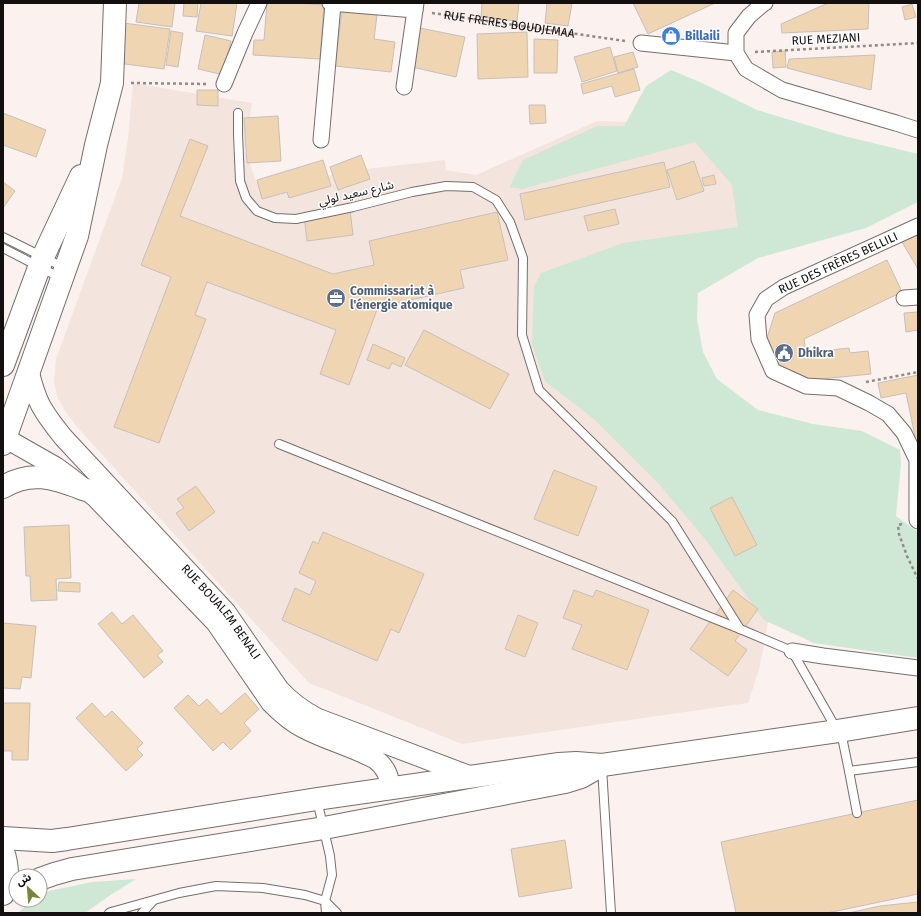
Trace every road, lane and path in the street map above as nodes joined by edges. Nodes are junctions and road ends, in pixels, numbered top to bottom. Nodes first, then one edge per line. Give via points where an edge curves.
1 (115, 3) edge
2 (259, 3) edge
3 (332, 3) edge
4 (765, 3) edge
5 (416, 7) edge
6 (641, 43) joint
7 (918, 43) edge
8 (736, 53) junction
9 (112, 83) junction
10 (224, 84) joint
11 (404, 87) dead end
12 (238, 113) dead end
13 (918, 130) edge
14 (321, 140) dead end
15 (96, 145) junction
16 (918, 226) edge
17 (3, 237) edge
18 (3, 248) edge
19 (41, 262) junction
20 (64, 274) junction
21 (3, 365) edge
22 (29, 371) junction
23 (918, 372) edge
24 (838, 388) junction
25 (4, 441) edge
26 (279, 444) dead end
27 (3, 487) edge
28 (86, 490) junction
29 (917, 520) edge
30 (918, 579) edge
31 (740, 629) junction
32 (792, 651) junction
33 (918, 668) edge
34 (918, 718) edge
35 (839, 731) junction
36 (918, 762) edge
37 (602, 765) junction
38 (849, 771) junction
39 (473, 777) junction
40 (391, 789) junction
41 (317, 799) junction
42 (857, 813) dead end
43 (324, 828) junction
44 (3, 838) edge
45 (3, 851) edge
46 (48, 876) edge
47 (3, 896) edge
48 (154, 899) junction
49 (325, 902) junction
50 (109, 913) edge
51 (142, 913) edge
52 (326, 913) edge
53 (337, 913) edge
54 (611, 913) edge

1 - 9 main road
2 - 10 street
3 - 5 street
3 - 14 street
4 - 8 street via 736,32
5 - 6 path, RUE FRERES BOUDJEMAA
5 - 11 street
6 - 8 street
7 - 8 path, RUE MEZIANI
8 - 13 street via 746,69 782,90
9 - 10 path
9 - 15 main road
12 - 31 lane, شارع سعيد لولي via 240,181 246,198 257,211 275,218 296,219 446,186 473,187 496,200 510,222 523,258 522,336 539,390 672,521
15 - 19 main road
15 - 20 main road via 77,236
16 - 24 street, RUE DES FRÈRES BELLILI via 784,287 766,299 757,315 759,338 773,371 806,386
17 - 19 lane
18 - 19 lane
19 - 20 lane
19 - 21 main road
20 - 22 main road
22 - 25 main road
22 - 39 street, RUE BOUALEM BENALI via 41,406 51,422 226,612 286,698 317,718
23 - 24 path
24 - 29 street, RUE DES FRÈRES BELLILI via 888,414 904,433 917,460
25 - 28 street via 56,467
26 - 31 lane
27 - 28 main road via 20,479 42,477 53,478
28 - 40 street via 216,623 271,703 280,712 302,728 375,759 386,770
29 - 30 path via 898,525 907,556
31 - 32 lane
32 - 33 street
32 - 35 lane
34 - 35 main road
35 - 37 main road
35 - 38 lane
36 - 38 lane
37 - 39 main road via 558,764
37 - 43 main road via 581,777 565,782
37 - 54 lane
38 - 42 lane
39 - 40 main road
40 - 41 main road
41 - 43 lane
41 - 44 main road via 67,839
43 - 46 main road via 72,869
43 - 49 lane via 332,875
45 - 47 main road via 8,873
48 - 49 lane via 216,886 263,888 306,895
48 - 50 lane
48 - 51 lane
49 - 52 lane
49 - 53 lane

